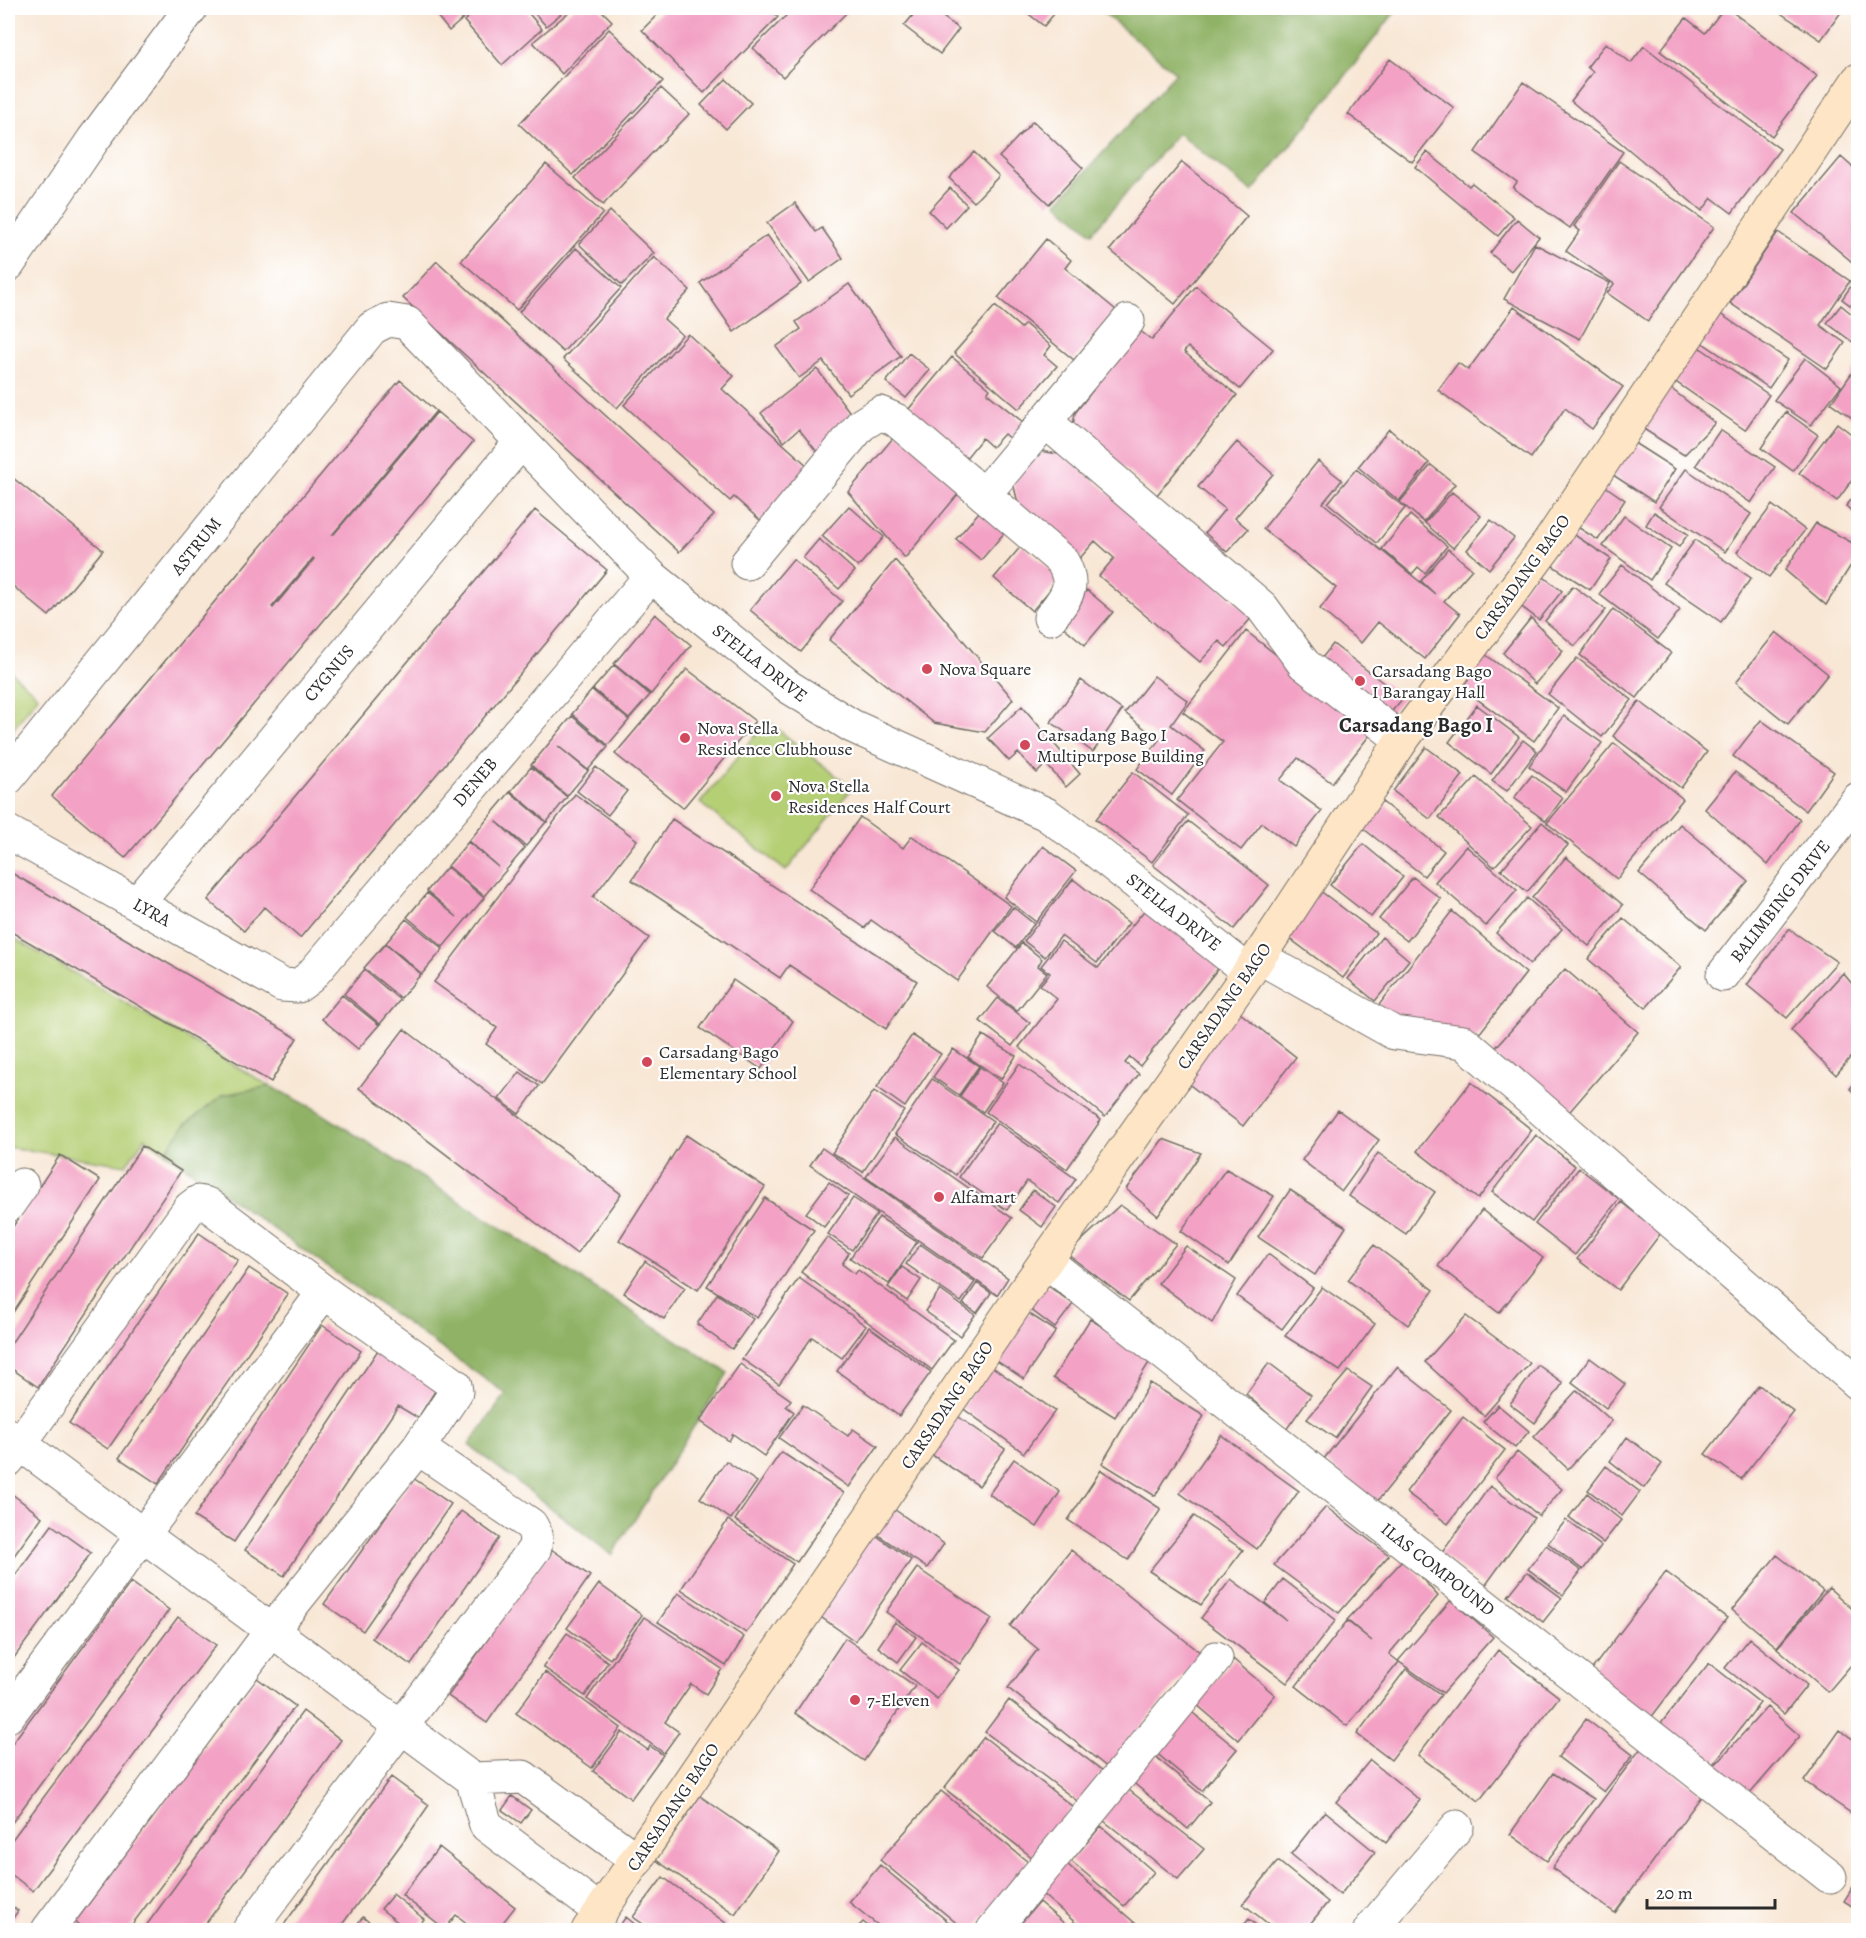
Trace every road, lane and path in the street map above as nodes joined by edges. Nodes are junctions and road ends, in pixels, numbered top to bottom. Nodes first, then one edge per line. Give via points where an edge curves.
1 (191, 8) edge
2 (1858, 80) edge
3 (8, 265) edge
4 (388, 320) joint
5 (1128, 321) dead end
6 (1045, 421) junction
7 (521, 441) junction
8 (984, 495) junction
9 (747, 563) dead end
10 (651, 576) junction
11 (1050, 618) dead end
12 (1402, 740) junction
13 (8, 778) edge
14 (1858, 799) edge
15 (8, 832) edge
16 (137, 904) junction
17 (1254, 964) junction
18 (1723, 975) dead end
19 (298, 986) joint
20 (1046, 1261) junction
21 (324, 1292) junction
22 (1858, 1383) edge
23 (12, 1446) edge
24 (418, 1448) junction
25 (142, 1534) junction
26 (272, 1630) junction
27 (1216, 1658) dead end
28 (8, 1716) edge
29 (402, 1726) junction
30 (472, 1779) junction
31 (1457, 1827) dead end
32 (637, 1860) junction
33 (1830, 1877) dead end
34 (594, 1921) edge
35 (48, 1930) edge
36 (249, 1930) edge
37 (993, 1930) edge
38 (1370, 1930) edge

1 - 3 street via 93,140
2 - 12 street, CARSADANG BAGO via 1548,544
4 - 7 street, STELLA DRIVE via 407,323
4 - 13 street, ASTRUM via 372,328
5 - 6 street
6 - 8 street
6 - 12 street via 1262,608 1304,664
7 - 10 street, STELLA DRIVE
7 - 16 street, CYGNUS
8 - 9 street via 896,420 880,413 861,424
8 - 11 street via 1062,561 1070,573 1069,590
10 - 17 street, STELLA DRIVE via 819,707 852,726 1046,814
10 - 19 street, DENEB via 310,977
12 - 17 street, CARSADANG BAGO
14 - 18 street, BALIMBING DRIVE
15 - 16 street, LYRA
16 - 19 street, LYRA via 282,985
17 - 20 street, CARSADANG BAGO
17 - 22 street, STELLA DRIVE via 1394,1033 1464,1042
20 - 32 street, CARSADANG BAGO
20 - 33 street, ILAS COMPOUND
21 - 23 street via 207,1204 198,1202
21 - 24 street via 455,1385 456,1392
21 - 25 street
23 - 25 street
24 - 26 street
24 - 29 street via 531,1525 536,1535 534,1548
25 - 26 street
25 - 28 street
26 - 29 street
26 - 35 street
27 - 37 street
29 - 30 street
29 - 36 street
30 - 32 street via 523,1777
30 - 34 street via 486,1825
31 - 38 street
32 - 34 street, CARSADANG BAGO

